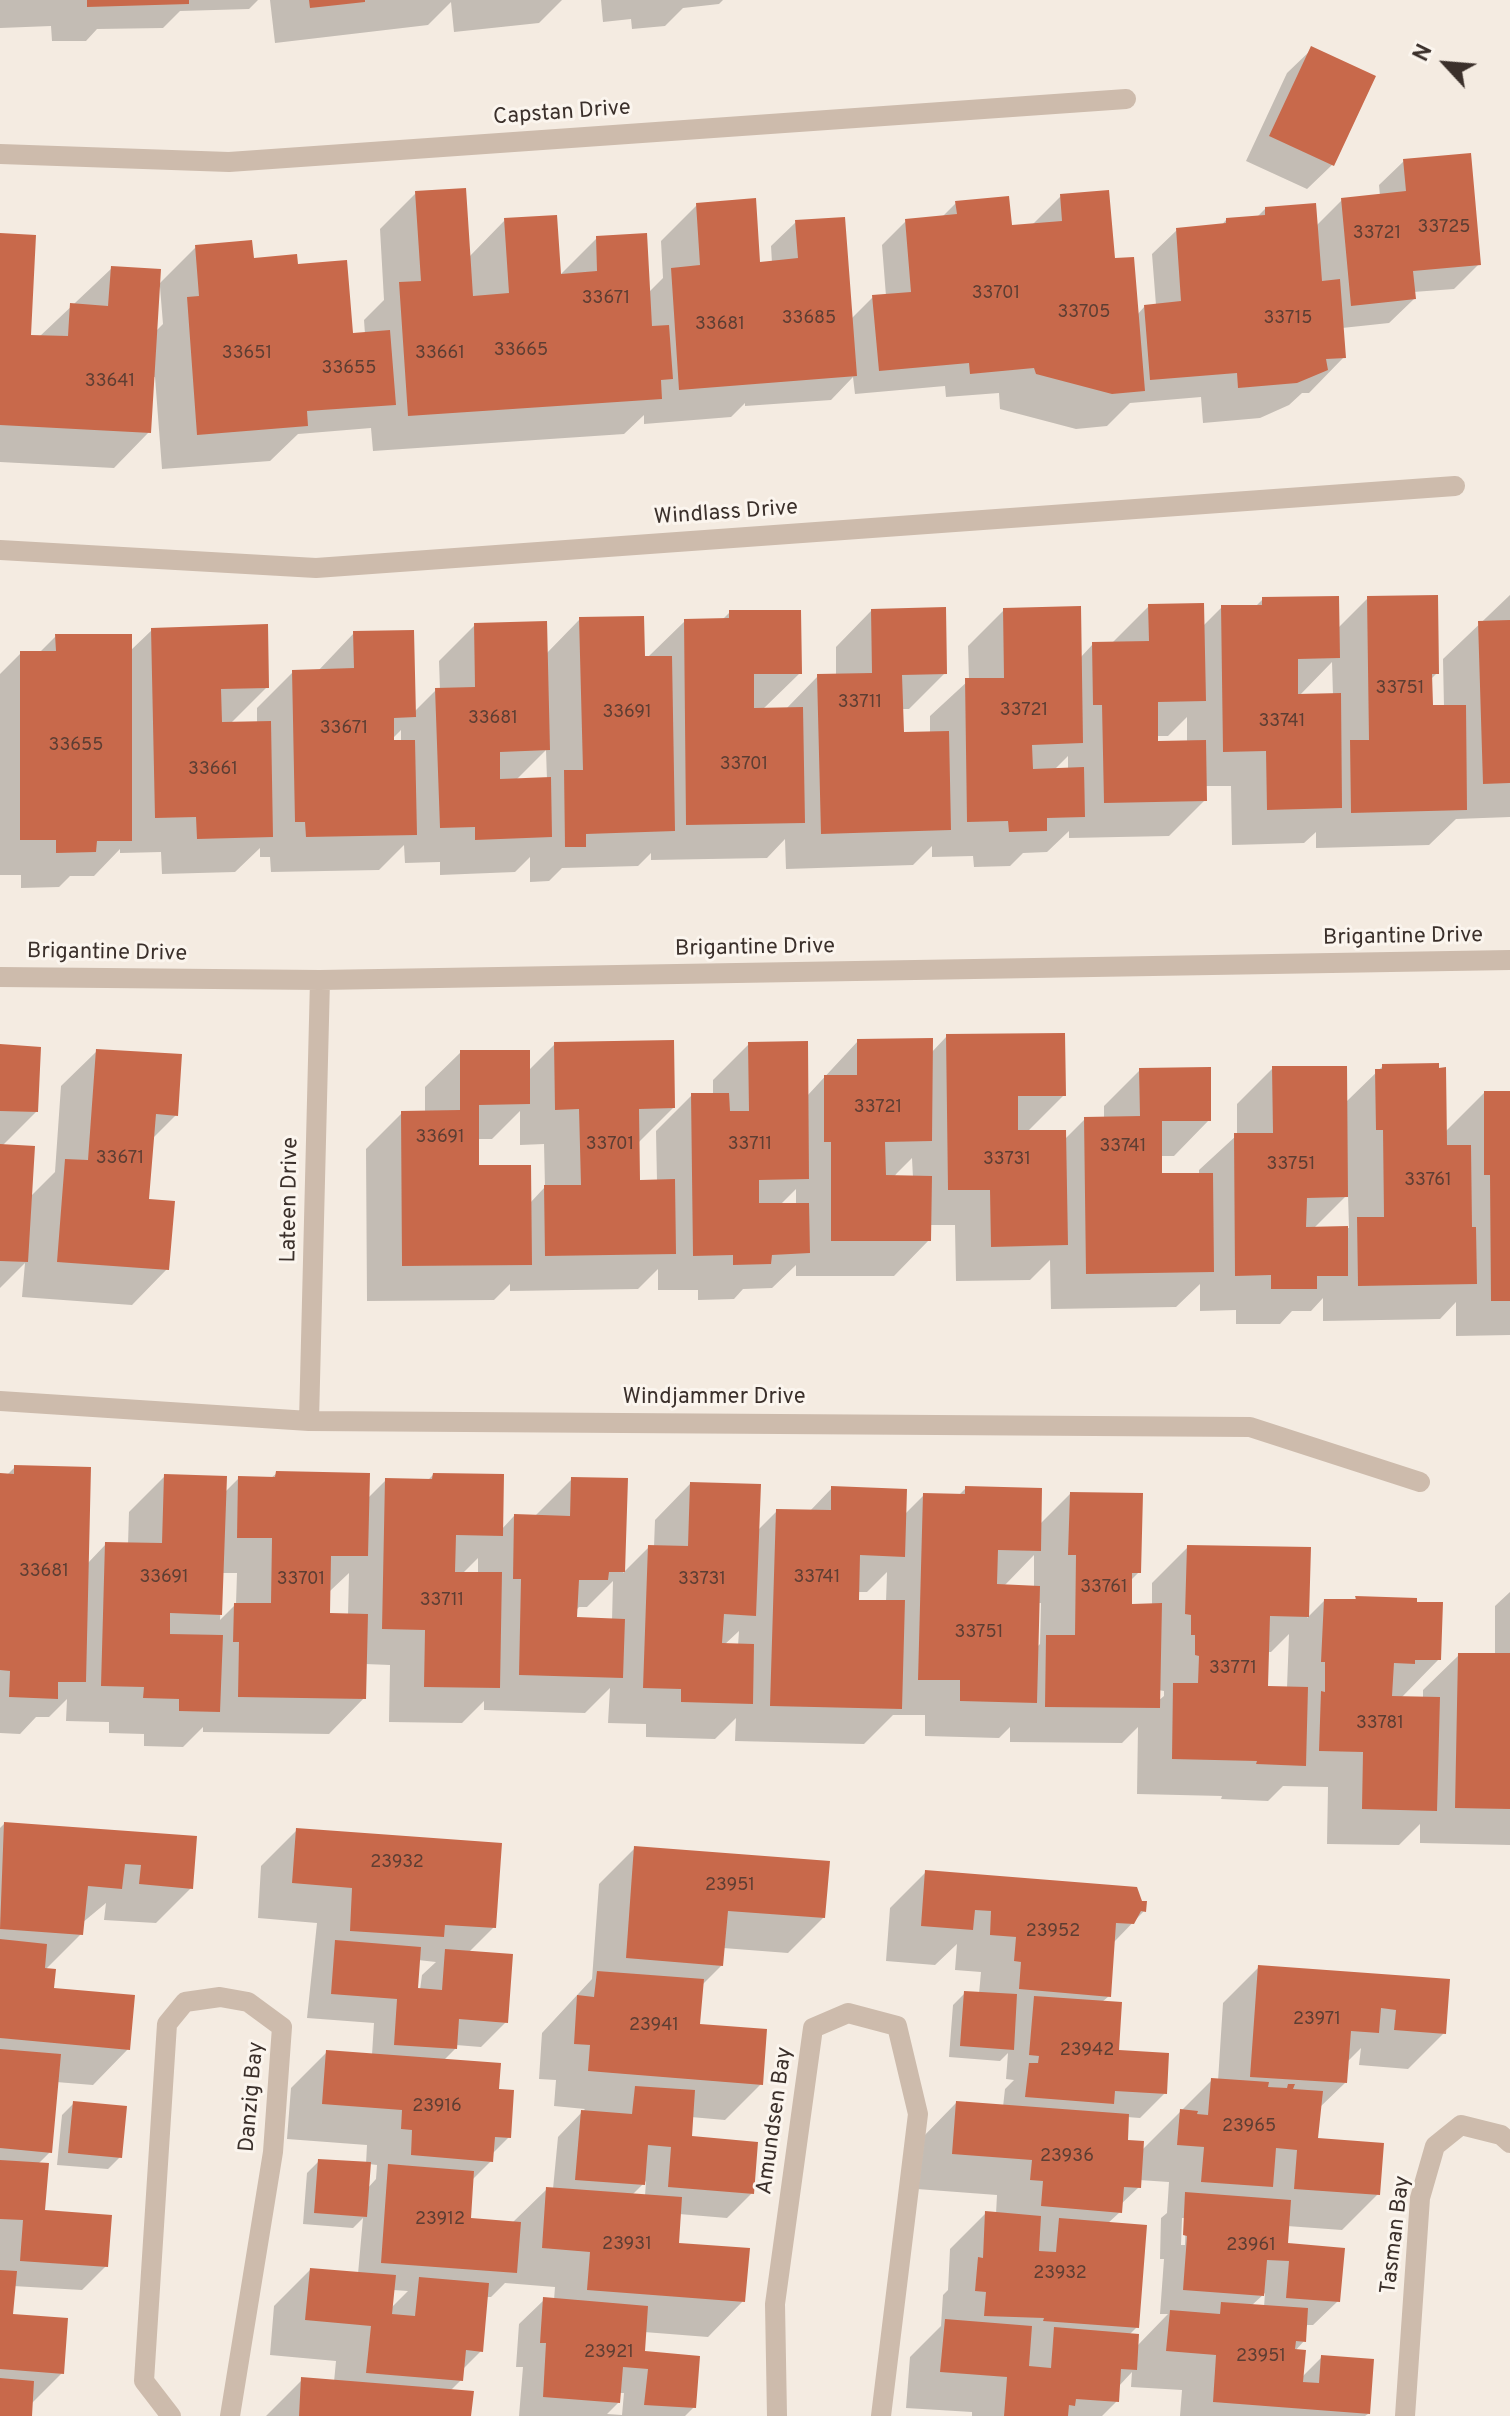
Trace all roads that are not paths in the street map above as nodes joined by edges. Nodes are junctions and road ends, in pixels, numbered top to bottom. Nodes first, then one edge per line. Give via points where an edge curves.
1 (1126, 99) dead end
2 (0, 154) edge
3 (1455, 486) dead end
4 (0, 550) edge
5 (1510, 960) edge
6 (0, 977) edge
7 (320, 980) junction
8 (0, 1401) edge
9 (309, 1421) junction
10 (1420, 1482) dead end
11 (1510, 2143) edge
12 (171, 2416) edge
13 (230, 2416) edge
14 (777, 2416) edge
15 (881, 2416) edge
16 (1405, 2416) edge

1 - 2 street, Capstan Drive via 229,162
3 - 4 street, Windlass Drive via 316,568
5 - 7 street, Brigantine Drive
6 - 7 street, Brigantine Drive
7 - 9 street, Lateen Drive
8 - 9 street, Windjammer Drive
9 - 10 street, Windjammer Drive via 1250,1427
11 - 16 street, Tasman Bay via 1501,2135 1461,2125 1435,2146 1420,2198
12 - 13 street, Danzig Bay via 144,2381 167,2024 185,2002 220,1997 248,2002 282,2027 273,2152
14 - 15 street, Amundsen Bay via 775,2304 813,2028 848,2013 897,2026 918,2114

